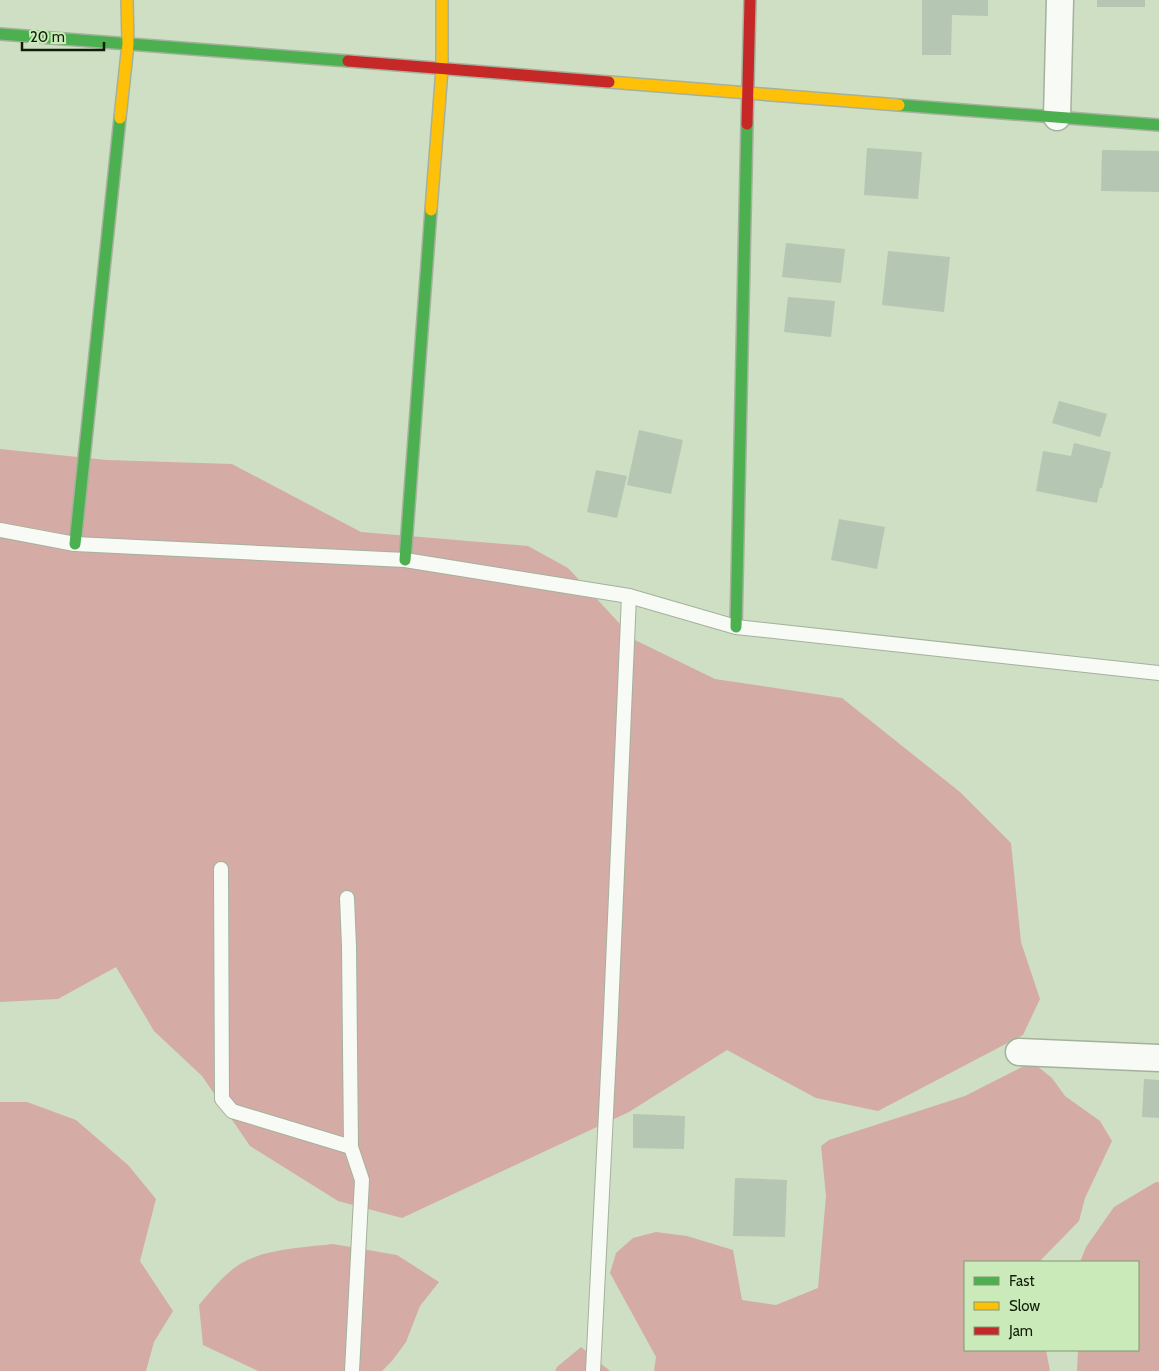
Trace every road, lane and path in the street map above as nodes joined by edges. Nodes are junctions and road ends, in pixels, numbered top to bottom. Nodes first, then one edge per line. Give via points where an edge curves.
1 (127, 0) edge
2 (442, 0) edge
3 (750, 0) edge
4 (1060, 0) edge
5 (0, 34) edge
6 (128, 44) junction
7 (442, 69) junction
8 (749, 93) junction
9 (1057, 117) junction
10 (1159, 125) edge
11 (0, 530) edge
12 (75, 544) junction
13 (405, 560) junction
14 (629, 596) junction
15 (736, 627) junction
16 (1159, 673) edge
17 (221, 869) dead end
18 (347, 898) dead end
19 (1020, 1052) dead end
20 (1159, 1058) edge
21 (351, 1147) junction
22 (352, 1371) edge
23 (594, 1371) edge

1 - 6 street
2 - 7 street
3 - 8 street
4 - 9 street
5 - 6 street
6 - 7 street
6 - 12 street
7 - 8 street
7 - 13 street
8 - 9 street
8 - 15 street
9 - 10 street
11 - 12 lane
12 - 13 lane
13 - 14 lane
14 - 15 lane
14 - 23 lane
15 - 16 lane
17 - 21 lane via 222,1099 232,1111
18 - 21 lane
19 - 20 street
21 - 22 lane via 362,1180

